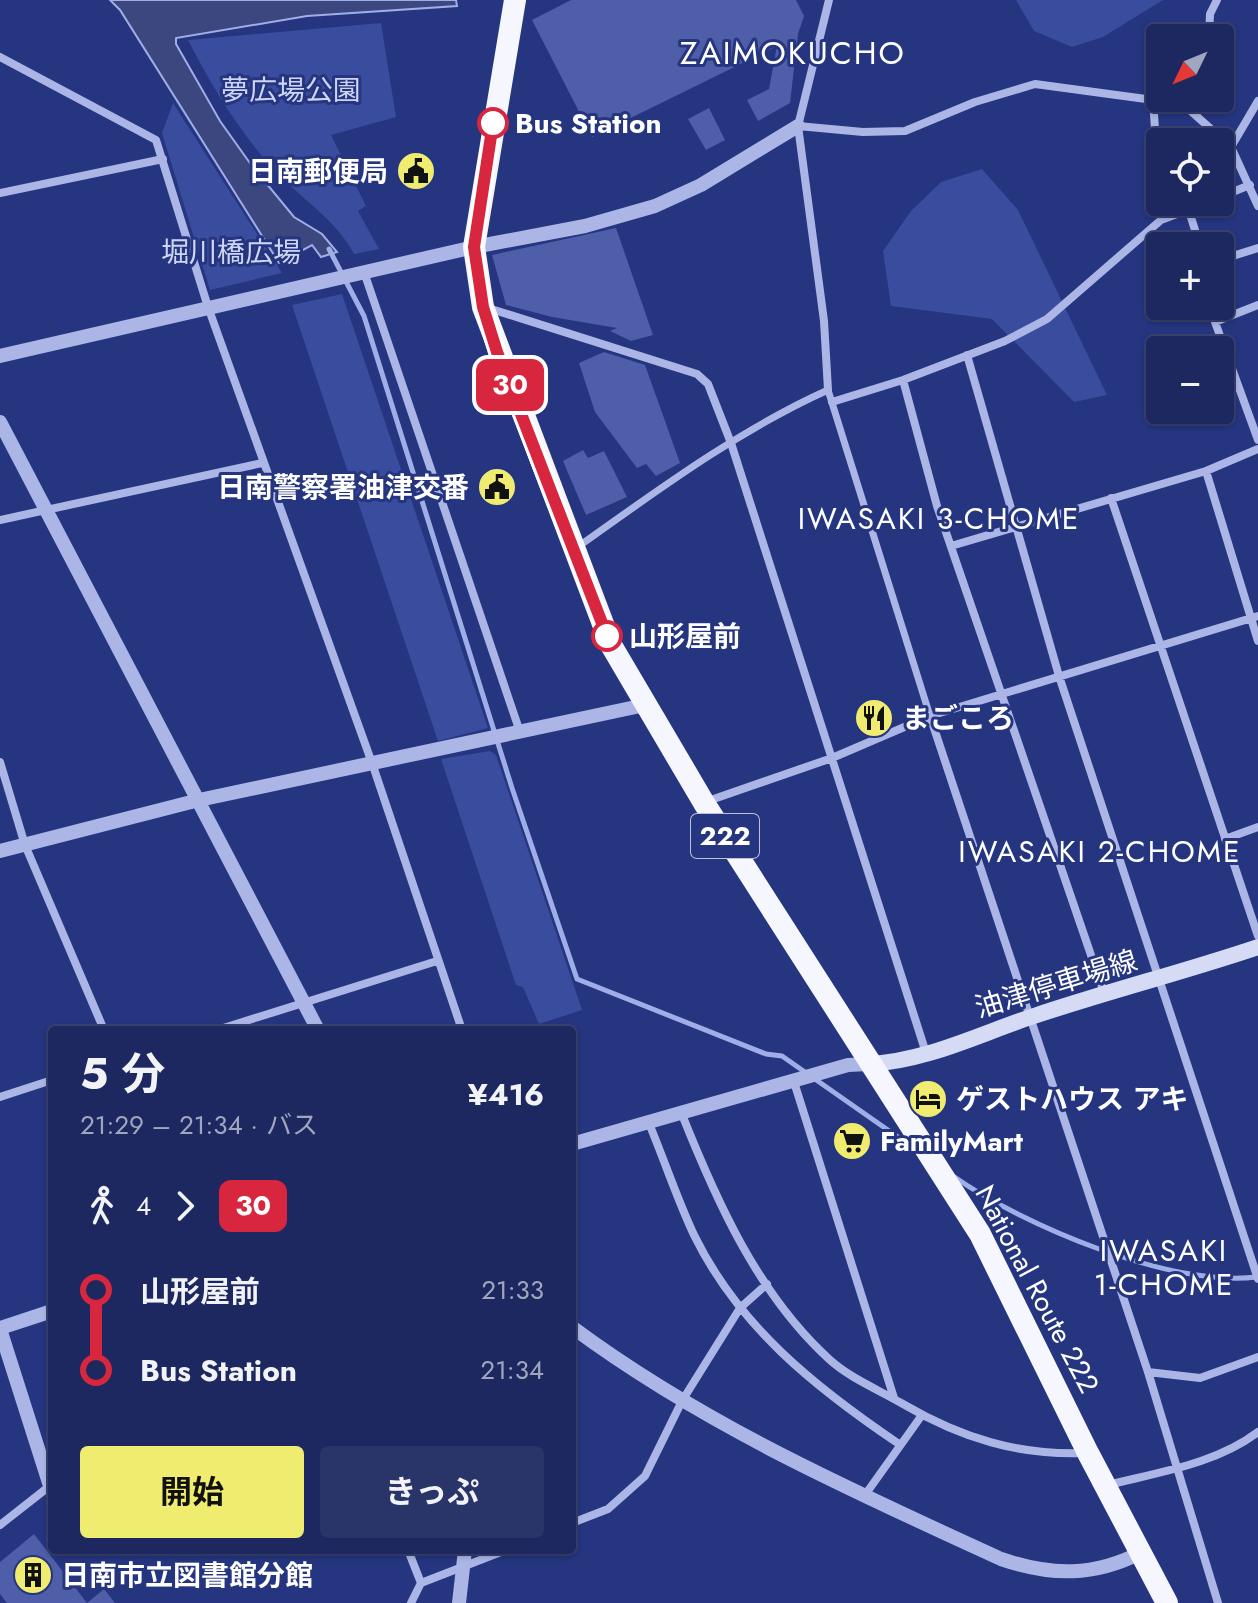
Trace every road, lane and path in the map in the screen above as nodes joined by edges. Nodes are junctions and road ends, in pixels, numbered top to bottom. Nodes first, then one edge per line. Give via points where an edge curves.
1 (829, 0) edge
2 (1217, 0) edge
3 (514, 4) edge
4 (1210, 24) edge
5 (0, 57) edge
6 (1146, 98) edge
7 (1258, 101) edge
8 (1154, 112) edge
9 (1197, 112) edge
10 (798, 126) junction
11 (1212, 128) edge
12 (1234, 142) edge
13 (1234, 153) edge
14 (163, 159) junction
15 (1250, 185) junction
16 (1234, 191) edge
17 (0, 193) edge
18 (1258, 206) edge
19 (1173, 216) edge
20 (1161, 220) junction
21 (474, 247) junction
22 (1258, 248) edge
23 (1234, 256) edge
24 (360, 273) junction
25 (1258, 305) edge
26 (208, 307) junction
27 (483, 307) junction
28 (967, 355) junction
29 (0, 356) edge
30 (903, 380) junction
31 (828, 390) junction
32 (832, 402) junction
33 (0, 422) edge
34 (1258, 440) edge
35 (731, 443) junction
36 (1258, 449) edge
37 (262, 463) junction
38 (1206, 471) junction
39 (1111, 498) junction
40 (43, 510) junction
41 (0, 520) edge
42 (1017, 526) junction
43 (951, 546) junction
44 (573, 550) junction
45 (1254, 618) edge
46 (1258, 641) edge
47 (1159, 645) junction
48 (1059, 676) junction
49 (1002, 695) junction
50 (645, 705) junction
51 (930, 716) junction
52 (514, 733) junction
53 (832, 758) junction
54 (0, 762) edge
55 (372, 763) junction
56 (199, 800) junction
57 (704, 803) junction
58 (1258, 827) edge
59 (1225, 839) junction
60 (25, 845) junction
61 (0, 851) edge
62 (1258, 936) edge
63 (1258, 947) edge
64 (437, 961) junction
65 (1159, 980) junction
66 (1104, 993) junction
67 (304, 1005) junction
68 (1030, 1017) junction
69 (102, 1026) edge
70 (231, 1026) edge
71 (316, 1026) edge
72 (461, 1026) edge
73 (926, 1054) junction
74 (869, 1064) junction
75 (48, 1081) edge
76 (794, 1082) junction
77 (0, 1097) edge
78 (680, 1110) junction
79 (648, 1120) junction
80 (576, 1143) edge
81 (1258, 1279) edge
82 (767, 1284) junction
83 (740, 1308) junction
84 (48, 1312) edge
85 (0, 1329) edge
86 (576, 1330) edge
87 (1258, 1357) edge
88 (1148, 1372) junction
89 (894, 1398) junction
90 (682, 1401) junction
91 (922, 1415) junction
92 (1258, 1432) edge
93 (899, 1444) junction
94 (1088, 1453) junction
95 (1177, 1468) junction
96 (48, 1476) edge
97 (1108, 1485) junction
98 (48, 1487) edge
99 (865, 1495) junction
100 (576, 1521) edge
101 (0, 1525) edge
102 (1142, 1552) junction
103 (410, 1554) edge
104 (465, 1554) edge
105 (496, 1554) edge
106 (463, 1567) junction
107 (421, 1583) junction
108 (411, 1603) edge
109 (459, 1603) edge
110 (1167, 1603) edge
111 (1218, 1603) edge

1 - 10 street
2 - 4 street
3 - 21 highway, National Route 222 / 222
5 - 14 street via 156,140
6 - 10 street via 1035,84 905,131
7 - 12 street
8 - 20 street
9 - 11 street
10 - 21 street via 701,185 655,206 585,226
10 - 31 street
13 - 15 street
14 - 17 street
14 - 26 street
15 - 16 street
15 - 18 street
19 - 20 street
20 - 28 street via 1047,319
21 - 24 street
21 - 27 highway, National Route 222 / 222
22 - 23 street
24 - 26 street
24 - 52 street
25 - 34 street via 1215,322
26 - 29 street
26 - 37 street
27 - 35 street via 697,374 708,384
27 - 44 highway, National Route 222 / 222
28 - 30 street
28 - 42 street
30 - 32 street
30 - 43 street
31 - 32 street
31 - 35 street
32 - 51 street
33 - 40 street
35 - 44 street
35 - 53 street
36 - 38 street
37 - 40 street
37 - 55 street
38 - 39 street
38 - 45 street
39 - 42 street
39 - 47 street
40 - 41 street
40 - 56 street
42 - 43 street
42 - 48 street
43 - 49 street
44 - 50 highway, National Route 222 / 222 via 611,645
45 - 46 street
45 - 47 street
47 - 48 street
47 - 59 street
48 - 49 street
48 - 65 street
49 - 51 street
49 - 66 street
50 - 52 street
50 - 57 highway, National Route 222 / 222
51 - 53 street
51 - 68 street
52 - 55 street
53 - 57 street
53 - 73 street
54 - 60 street
55 - 56 street
55 - 64 street
56 - 60 street
56 - 67 street
57 - 74 highway, National Route 222 / 222
58 - 59 street
59 - 62 street
60 - 61 street
60 - 69 street
63 - 65 main road, 油津停車場線
64 - 67 street
64 - 72 street
65 - 66 main road, 油津停車場線
65 - 81 street
66 - 68 main road, 油津停車場線
67 - 70 street
67 - 71 street
68 - 73 main road, 油津停車場線
68 - 88 street
73 - 74 main road, 油津停車場線 via 905,1062
74 - 76 street
74 - 94 highway, National Route 222 / 222 via 980,1234
75 - 77 street
76 - 78 street
76 - 89 street
78 - 79 street
78 - 82 street via 730,1223
79 - 80 street
79 - 83 street via 695,1237
82 - 83 street
82 - 89 street via 829,1358
83 - 90 street
83 - 93 street via 814,1385
84 - 85 street
85 - 96 street
86 - 90 street
87 - 88 street via 1200,1378
88 - 95 street
89 - 91 street
90 - 99 street
90 - 100 street via 645,1476 608,1509
91 - 93 street
91 - 94 street via 1013,1450
92 - 95 street via 1233,1449
93 - 99 street
94 - 97 highway, National Route 222 / 222
95 - 97 street
95 - 111 street
97 - 102 highway, National Route 222 / 222
98 - 101 street
99 - 102 street via 1030,1569 1101,1570
102 - 110 highway, National Route 222 / 222
103 - 107 street
104 - 106 street
105 - 106 street
106 - 107 street
106 - 109 street
107 - 108 street

